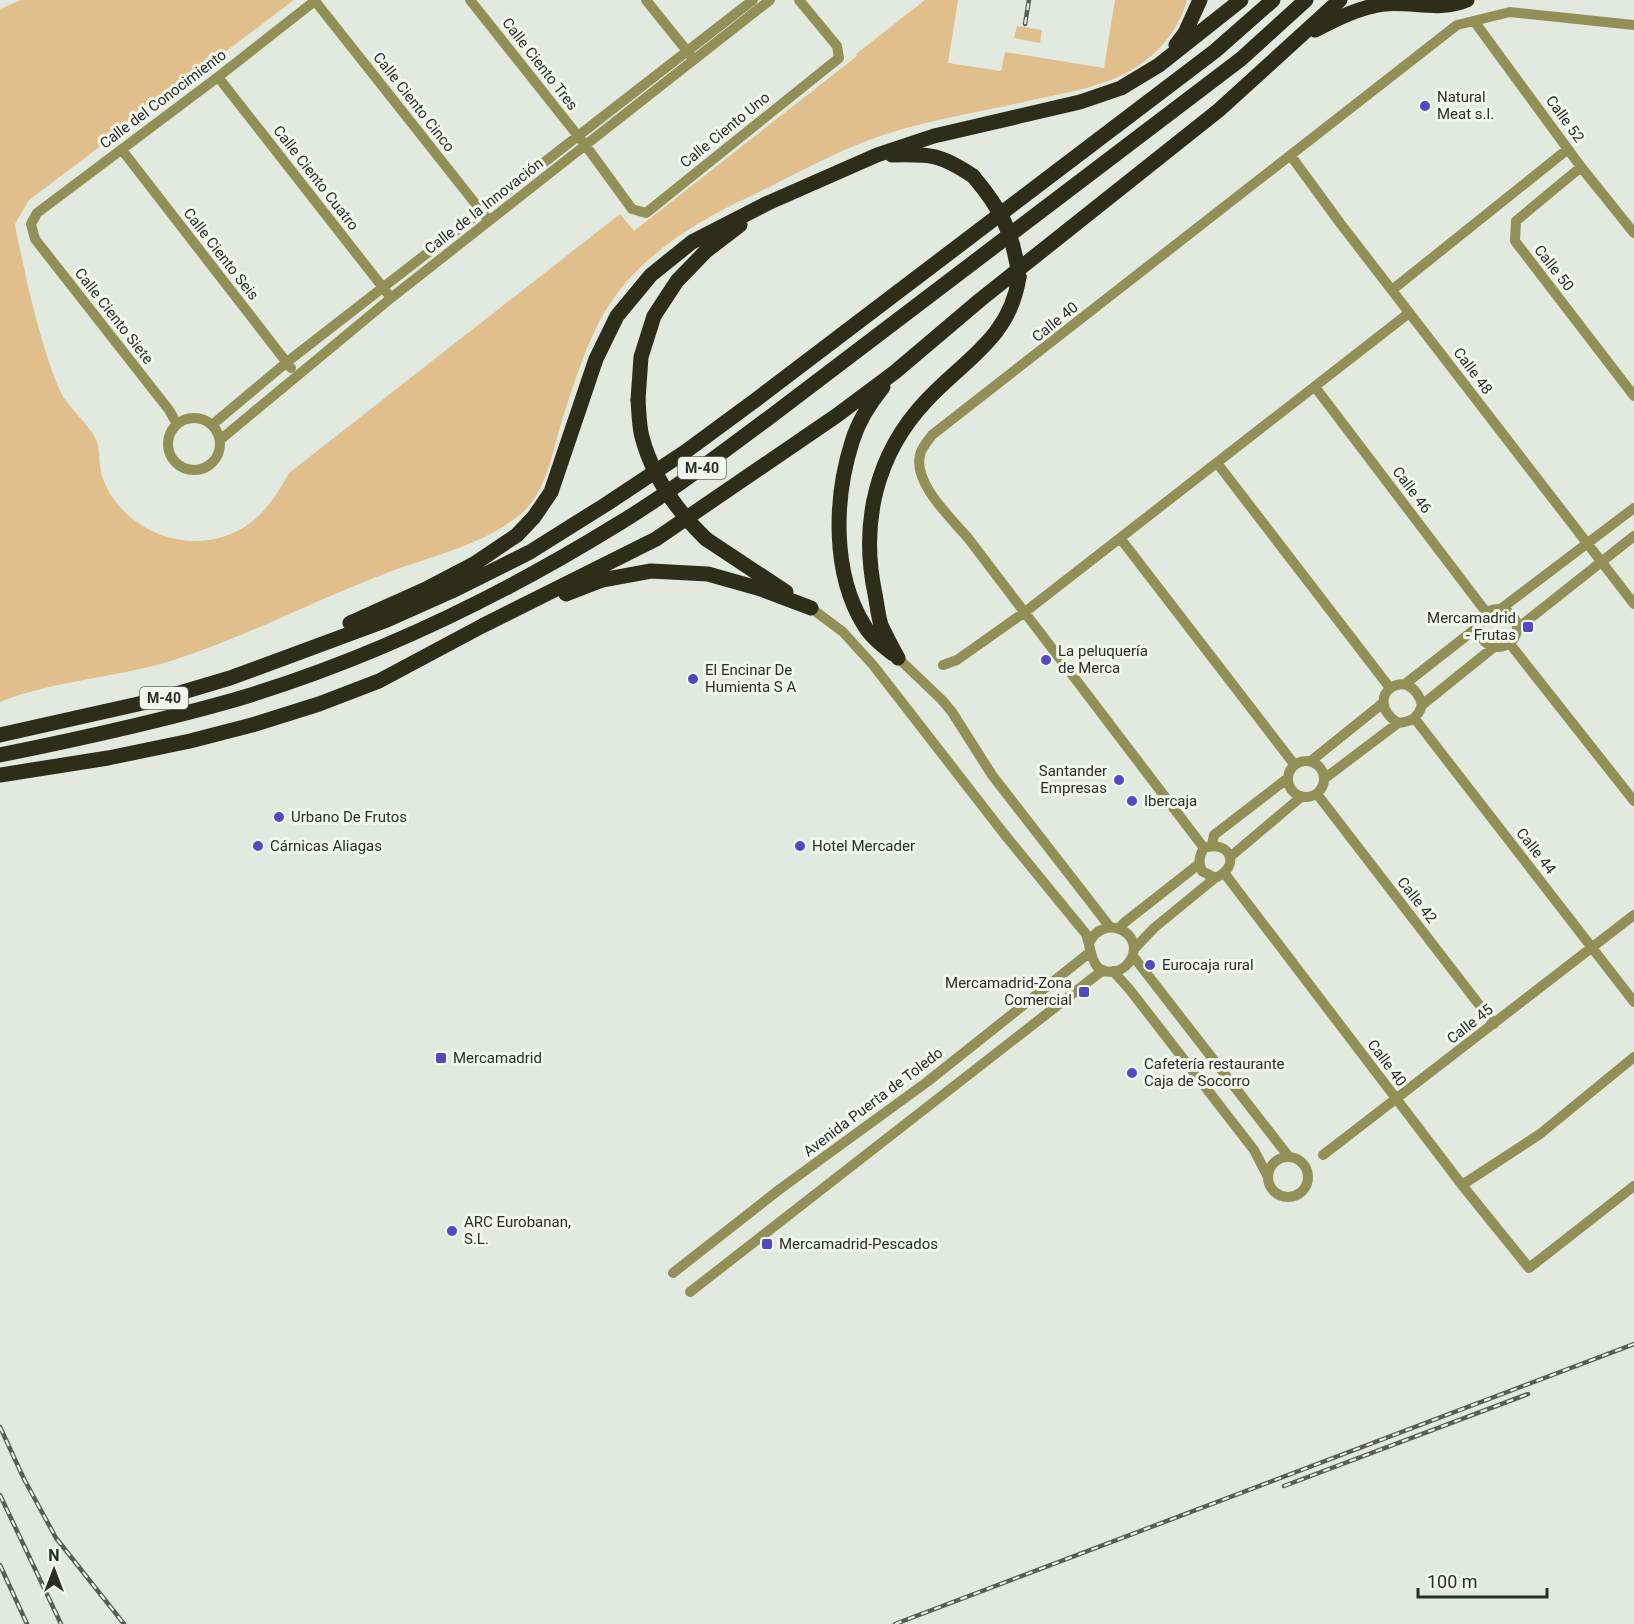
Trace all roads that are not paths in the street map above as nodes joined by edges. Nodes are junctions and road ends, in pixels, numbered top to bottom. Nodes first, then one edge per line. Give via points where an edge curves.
1 (470, 0) edge
2 (646, 0) edge
3 (753, 0) edge
4 (770, 0) edge
5 (799, 0) edge
6 (1200, 0) edge
7 (1241, 0) edge
8 (1273, 0) edge
9 (1306, 0) edge
10 (1340, 0) edge
11 (1467, 0) edge
12 (316, 1) edge
13 (1474, 21) junction
14 (1634, 25) edge
15 (1294, 42) junction
16 (691, 56) junction
17 (1159, 64) junction
18 (218, 77) junction
19 (582, 141) junction
20 (1568, 149) junction
21 (122, 150) junction
22 (877, 155) junction
23 (1291, 156) junction
24 (1581, 167) junction
25 (768, 203) junction
26 (482, 212) junction
27 (489, 221) junction
28 (31, 224) joint
29 (1634, 233) edge
30 (1392, 290) junction
31 (387, 293) junction
32 (1409, 313) junction
33 (286, 362) junction
34 (895, 372) junction
35 (298, 376) junction
36 (1315, 387) junction
37 (1634, 396) edge
38 (177, 424) junction
39 (212, 425) junction
40 (220, 440) junction
41 (1216, 463) junction
42 (1634, 508) edge
43 (1634, 536) edge
44 (1120, 538) junction
45 (1587, 545) junction
46 (1601, 562) junction
47 (1634, 604) edge
48 (1502, 608) junction
49 (811, 609) junction
50 (1024, 612) junction
51 (1486, 612) junction
52 (482, 626) junction
53 (1479, 626) junction
54 (1518, 628) junction
55 (1510, 644) junction
56 (1494, 647) junction
57 (898, 658) junction
58 (944, 665) dead end
59 (230, 678) junction
60 (1405, 684) junction
61 (1390, 688) junction
62 (1383, 703) junction
63 (1422, 705) junction
64 (96, 714) junction
65 (1415, 718) junction
66 (1398, 723) junction
67 (0, 727) edge
68 (0, 735) edge
69 (0, 755) edge
70 (1311, 761) junction
71 (1294, 764) junction
72 (0, 775) edge
73 (1288, 778) junction
74 (1324, 779) junction
75 (1317, 794) junction
76 (1301, 797) junction
77 (1634, 801) edge
78 (1208, 846) junction
79 (1230, 857) junction
80 (1199, 864) junction
81 (1220, 876) junction
82 (1634, 915) edge
83 (1115, 927) junction
84 (1089, 948) junction
85 (1592, 948) junction
86 (1133, 952) junction
87 (1108, 971) junction
88 (1634, 1002) edge
89 (1494, 1023) junction
90 (1634, 1057) edge
91 (1396, 1099) junction
92 (1323, 1155) dead end
93 (1289, 1157) junction
94 (1268, 1177) junction
95 (1462, 1185) junction
96 (1634, 1186) edge
97 (673, 1273) dead end
98 (690, 1292) dead end

1 - 19 street, Calle Ciento Tres
2 - 16 street
3 - 16 street, Calle de la Innovación
4 - 16 street, Calle de la Innovación
5 - 19 street, Calle Ciento Uno via 837,46 839,58 646,213 632,209
6 - 17 highway via 1185,33
7 - 17 highway
8 - 59 highway, M-40 via 1215,51 757,399 605,505 530,552 452,591 387,620
9 - 69 highway, M-40 via 1240,59 770,417 629,517 559,558 463,610 330,667 162,720
10 - 15 highway
11 - 15 highway via 1437,6 1384,4 1343,15
12 - 18 street, Calle del Conocimiento
12 - 26 street, Calle Ciento Cinco
13 - 14 street, Calle 40 via 1510,12
13 - 20 street, Calle 52
13 - 23 street, Calle 40 via 1447,32
15 - 34 highway via 1219,110
16 - 19 street, Calle de la Innovación
17 - 22 highway via 1121,88 1080,102 934,136
18 - 21 street, Calle del Conocimiento
18 - 31 street, Calle Ciento Cuatro
19 - 26 street, Calle de la Innovación
19 - 27 street, Calle de la Innovación
20 - 24 street, Calle 52
20 - 30 street
21 - 28 street, Calle del Conocimiento via 37,213
21 - 33 street, Calle Ciento Seis
22 - 25 highway
22 - 57 highway, bridge via 928,154 953,162 973,176 1006,223 1019,277 1016,298 1003,325 903,427 881,470 869,526 872,579 881,625
23 - 30 street, Calle 48
23 - 50 street, Calle 40 via 932,435 920,453 918,471 930,492
24 - 29 street, Calle 52
24 - 37 street, Calle 50 via 1516,220 1515,241
25 - 49 highway, bridge via 706,251 677,281 654,316 641,357 638,400 642,436 657,479 683,517 706,539
25 - 59 highway via 692,242 651,275 617,316 596,359 551,492 517,535 428,588
26 - 27 street, Calle Ciento Cinco
26 - 31 street, Calle de la Innovación
27 - 31 street, Calle de la Innovación
28 - 38 street, Calle Ciento Siete via 35,239
30 - 32 street, Calle 48
31 - 33 street, Calle de la Innovación
31 - 35 street, Calle de la Innovación
32 - 36 street
32 - 45 street, Calle 48
33 - 35 street, Calle Ciento Seis
33 - 39 street, Calle de la Innovación
34 - 52 highway via 656,539
34 - 57 highway via 869,405 852,442 838,520 850,595 864,626
35 - 40 street, Calle de la Innovación
36 - 41 street
36 - 51 street, Calle 46
38 - 39 street via 195,417
38 - 40 street via 171,431 168,449 185,469 203,469 211,464 217,458
39 - 40 street
41 - 44 street
41 - 61 street
42 - 45 street
43 - 46 street
44 - 50 street
44 - 71 street
45 - 46 street, Calle 48
45 - 48 street
46 - 47 street, Calle 48
46 - 54 street
48 - 51 street
48 - 54 street via 1515,619
49 - 52 highway via 708,573 651,571 602,580
49 - 84 street via 843,632 873,665 1086,934
50 - 58 street via 957,660
50 - 78 street, Calle 40
51 - 53 street
52 - 72 highway via 379,681 252,725 108,758
53 - 56 street via 1481,636
53 - 60 street
54 - 55 street
55 - 56 street
55 - 77 street
56 - 63 street
57 - 83 street via 952,712 992,775
59 - 64 highway, M-40
60 - 61 street
60 - 63 street via 1414,688
61 - 62 street
62 - 66 street via 1389,717
62 - 70 street
63 - 65 street
64 - 67 highway
64 - 68 highway, M-40
65 - 66 street
65 - 85 street, Calle 44
66 - 74 street
70 - 71 street
70 - 74 street via 1322,770
71 - 73 street
73 - 76 street via 1289,786
73 - 78 street via 1214,835
74 - 75 street
75 - 76 street
75 - 89 street, Calle 42
76 - 79 street
78 - 79 street via 1225,850
78 - 80 street via 1200,855
79 - 81 street via 1229,866
80 - 81 street via 1202,871
80 - 83 street
81 - 86 street via 1154,928
81 - 91 street, Calle 40
82 - 85 street, Calle 45
83 - 84 street via 1099,930
83 - 86 street via 1132,940
84 - 87 street via 1094,963
84 - 97 street, Avenida Puerta de Toledo via 927,1082
85 - 88 street, Calle 44
85 - 89 street, Calle 45
86 - 87 street via 1129,963 1120,970
86 - 93 street
87 - 94 street via 1136,997 1254,1150
87 - 98 street
89 - 91 street, Calle 45
90 - 95 street via 1540,1134
91 - 92 street, Calle 45
91 - 95 street, Calle 40
93 - 94 street via 1277,1161
93 - 94 street via 1301,1162 1308,1172 1303,1191 1284,1197 1273,1190
95 - 96 street, Calle 40 via 1529,1268

